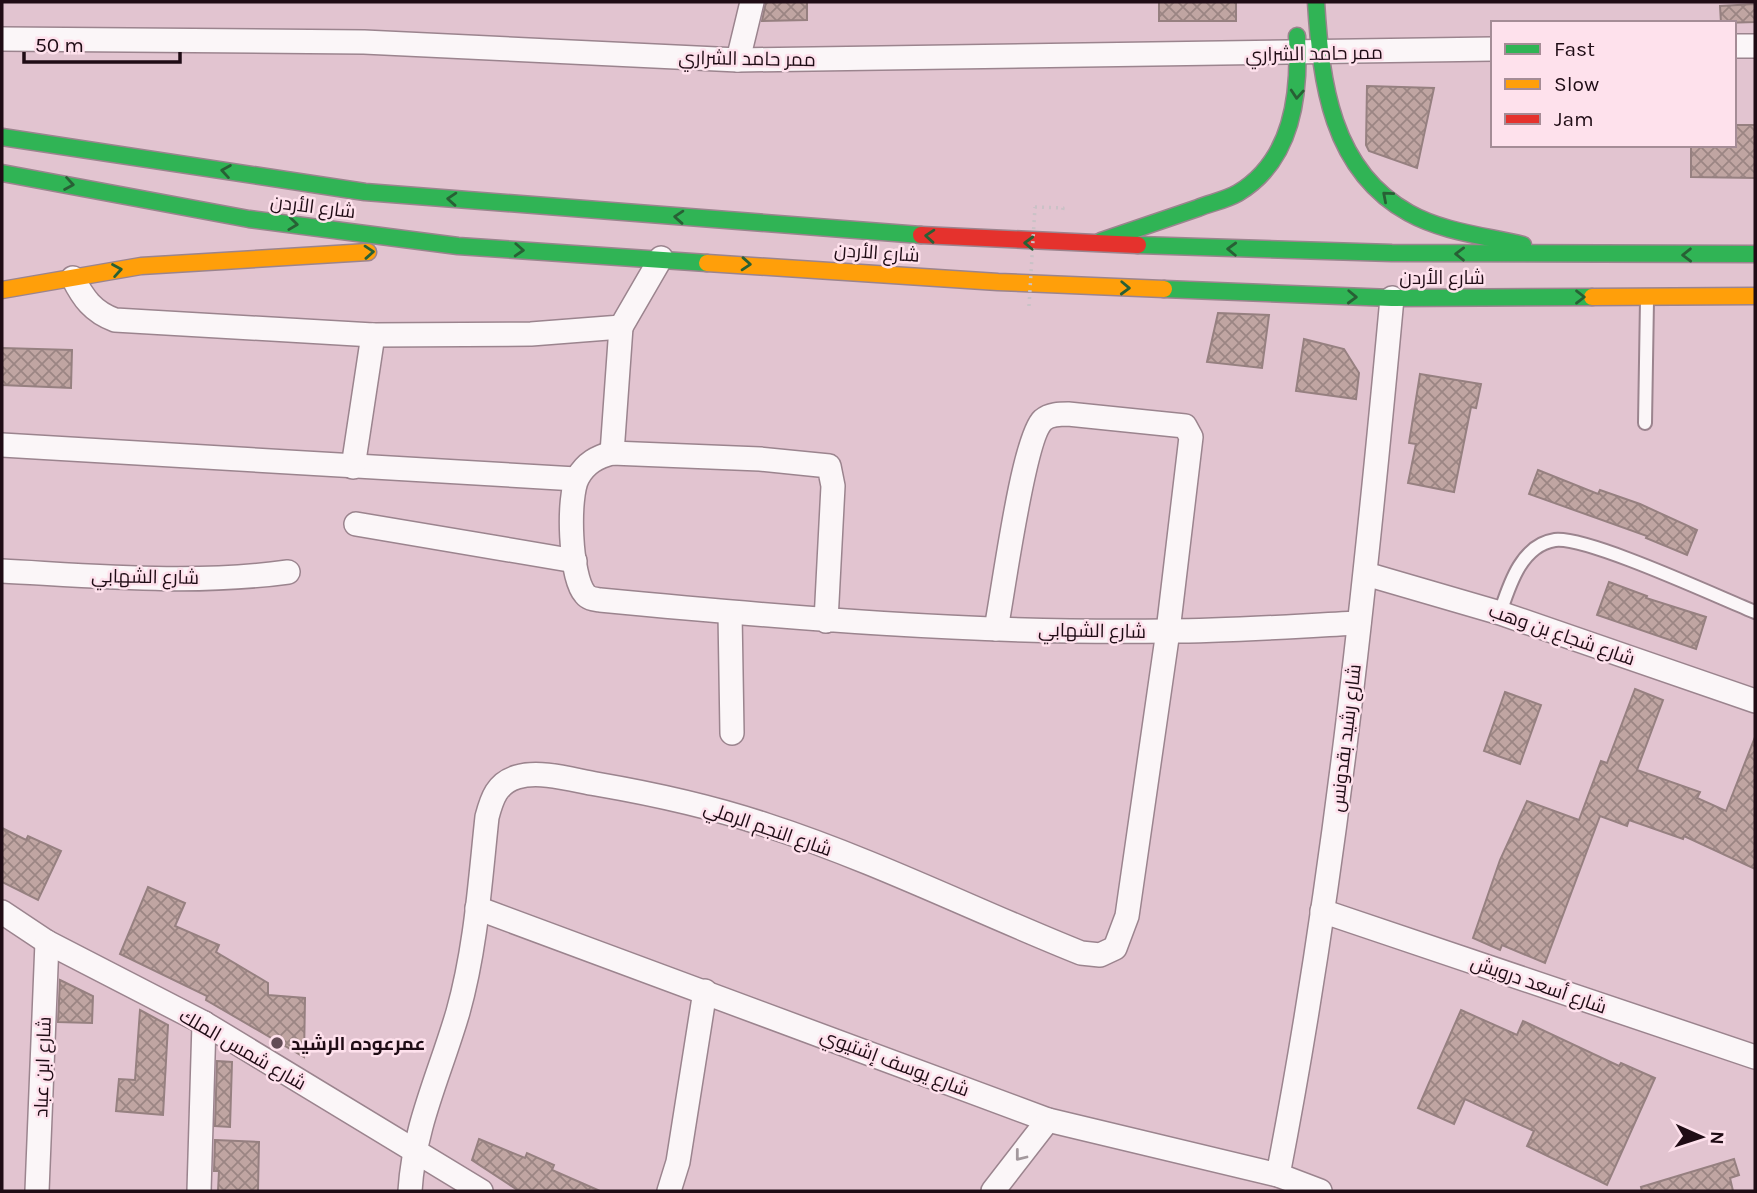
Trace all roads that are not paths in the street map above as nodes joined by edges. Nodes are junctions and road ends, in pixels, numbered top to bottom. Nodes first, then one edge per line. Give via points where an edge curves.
1 (752, 2) edge
2 (1316, 2) edge
3 (1295, 15) dead end
4 (2, 40) edge
5 (1736, 46) edge
6 (1755, 46) edge
7 (1491, 49) edge
8 (1308, 53) junction
9 (738, 60) junction
10 (2, 137) edge
11 (2, 173) edge
12 (1089, 245) junction
13 (458, 246) junction
14 (1755, 254) edge
15 (1566, 256) junction
16 (660, 258) junction
17 (74, 278) junction
18 (2, 290) edge
19 (1647, 296) junction
20 (1755, 296) edge
21 (1392, 298) junction
22 (621, 327) junction
23 (373, 335) junction
24 (1645, 423) dead end
25 (2, 445) edge
26 (612, 453) junction
27 (353, 467) junction
28 (576, 479) junction
29 (356, 524) dead end
30 (575, 561) junction
31 (2, 571) edge
32 (288, 572) dead end
33 (1366, 574) junction
34 (1755, 612) edge
35 (730, 613) junction
36 (1500, 613) junction
37 (826, 621) junction
38 (1359, 623) junction
39 (996, 629) junction
40 (1168, 631) junction
41 (1755, 701) edge
42 (732, 733) dead end
43 (477, 908) junction
44 (1322, 911) junction
45 (2, 912) edge
46 (47, 942) junction
47 (705, 991) junction
48 (204, 1023) junction
49 (1755, 1057) edge
50 (1048, 1120) junction
51 (412, 1151) junction
52 (1278, 1175) junction
53 (37, 1191) edge
54 (199, 1191) edge
55 (410, 1191) edge
56 (481, 1191) edge
57 (669, 1191) edge
58 (993, 1191) edge
59 (1320, 1191) edge

1 - 9 street
2 - 8 main road
3 - 8 main road
4 - 9 street, ممر حامد الشراري via 364,42
5 - 6 street
7 - 8 street, ممر حامد الشراري
8 - 9 street, ممر حامد الشراري
8 -> 12 main road via 1295,115 1278,153 1252,184 1237,194
15 -> 8 main road via 1434,222 1391,201 1340,138
12 -> 10 main road, شارع الأردن via 365,192
11 -> 13 main road, شارع الأردن via 249,219
15 -> 12 main road, شارع الأردن
13 -> 16 main road, شارع الأردن
17 -> 13 main road via 141,266
14 -> 15 main road, شارع الأردن
16 -> 21 main road, شارع الأردن via 998,282
16 - 22 street
17 - 18 main road
17 - 23 street via 97,313 115,320
19 - 20 main road, شارع الأردن
21 -> 19 main road, شارع الأردن
19 - 24 lane
21 - 33 street, شارع رشيد بقدونس
22 - 23 street via 531,334
22 - 26 street
23 - 27 street
25 - 27 street
26 - 28 street via 591,462
26 - 37 street via 829,466 833,486
27 - 28 street
28 - 30 street, شارع الشهابي via 571,526
29 - 30 street
30 - 35 street, شارع الشهابي via 579,585 590,598
31 - 32 street, شارع الشهابي via 131,577
33 - 36 street, شارع شجاع بن وهب
33 - 38 street, شارع رشيد بقدونس
34 - 36 lane via 1588,546 1555,540 1524,560 1512,578
35 - 37 street, شارع الشهابي
35 - 42 street
36 - 41 street, شارع شجاع بن وهب
37 - 39 street, شارع الشهابي
38 - 40 street, شارع الشهابي
38 - 44 street, شارع رشيد بقدونس
39 - 40 street, شارع الشهابي
39 - 40 street, شارع النجم الرملي via 1035,433 1054,414 1068,414 1180,423 1189,431
40 - 43 street, شارع النجم الرملي via 1127,916 1115,948 1100,955 1081,953 768,825 664,795 564,778 519,776 503,783 493,796
43 - 47 street, شارع يوسف إشتيوي
43 - 51 street, شارع النجم الرملي via 458,1010
44 - 49 street, شارع أسعد درويش
44 - 52 street, شارع رشيد بقدونس
45 - 46 street, شارع شمس الملك
46 - 48 street, شارع شمس الملك
46 - 53 street, شارع ابن عباد
47 - 50 street, شارع يوسف إشتيوي
47 - 57 street
48 - 51 street, شارع شمس الملك
48 - 54 street
50 - 52 street, شارع يوسف إشتيوي
50 -> 58 street
51 - 55 street, شارع النجم الرملي
51 - 56 street, شارع شمس الملك
52 - 59 street, شارع يوسف إشتيوي

